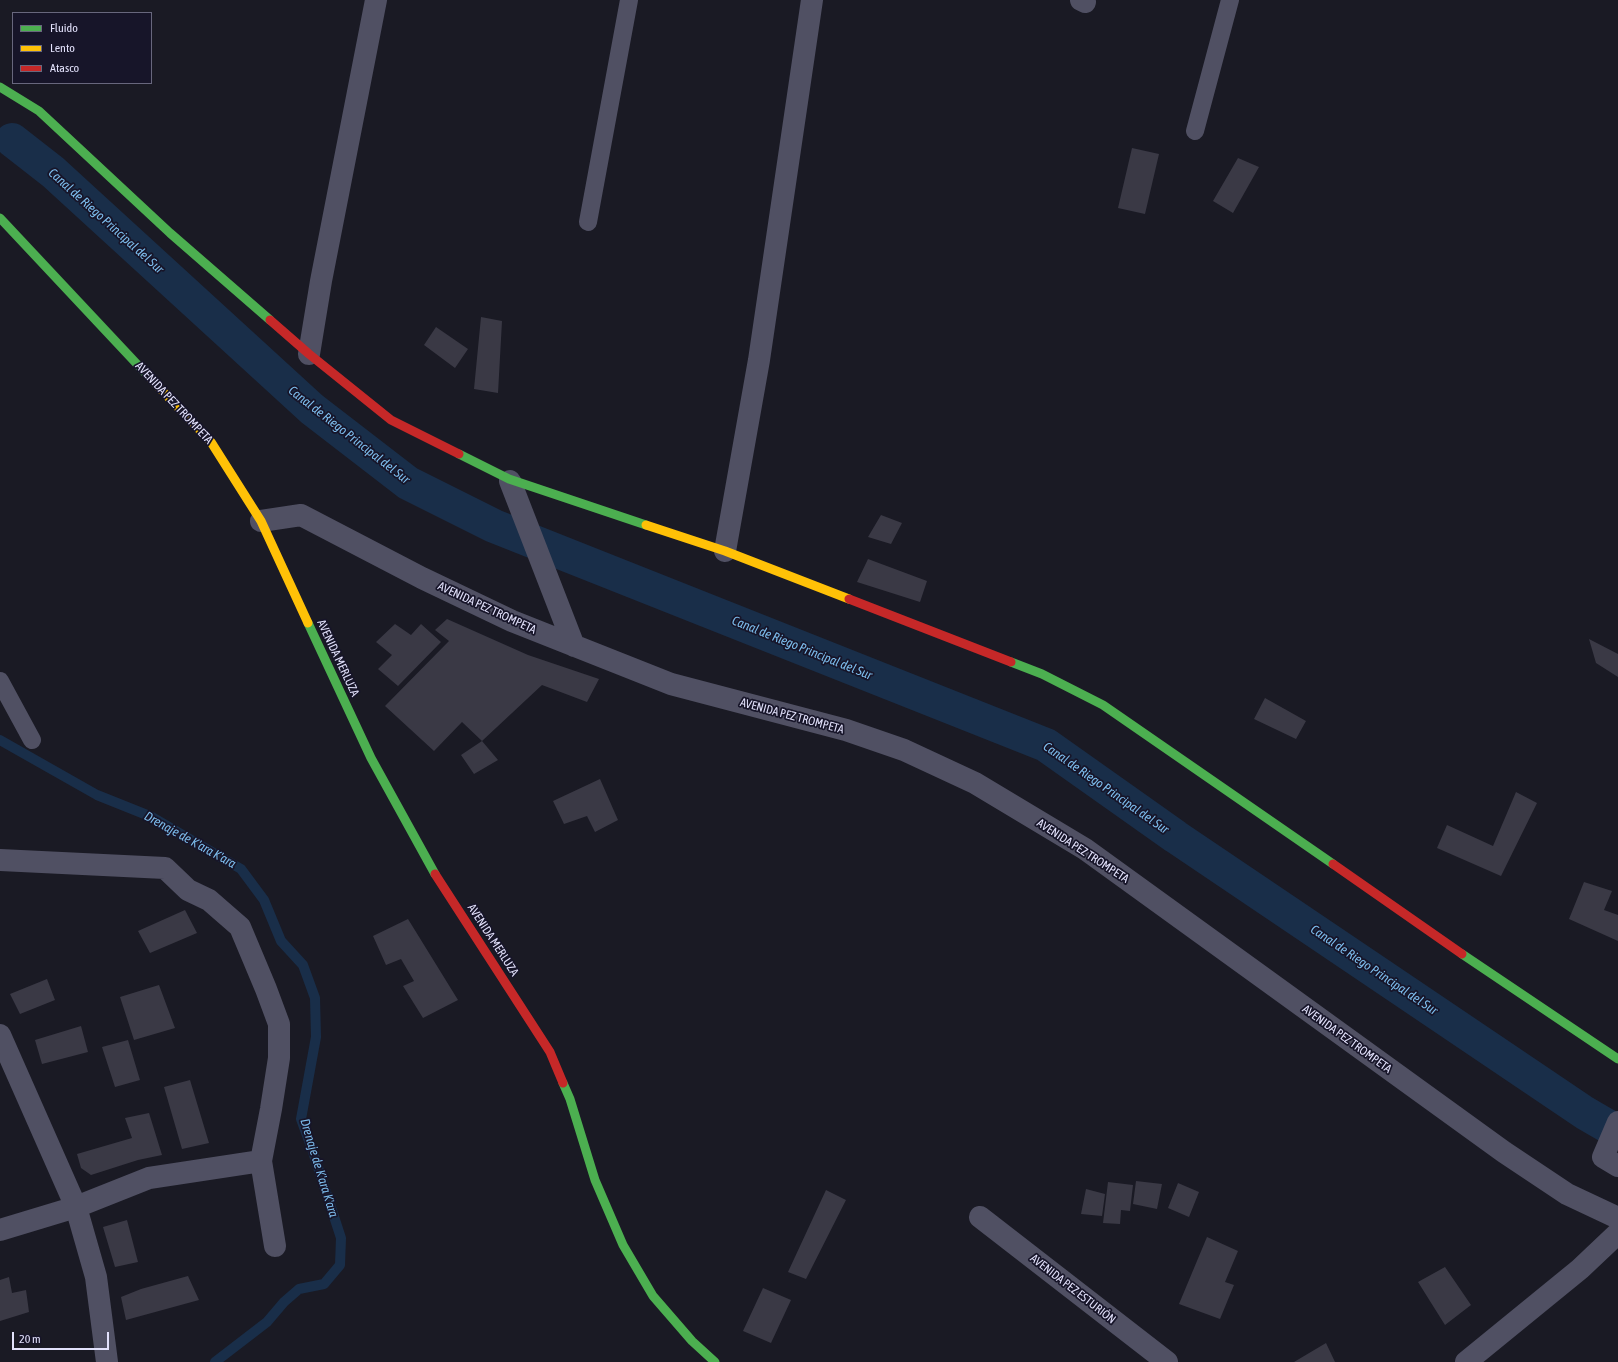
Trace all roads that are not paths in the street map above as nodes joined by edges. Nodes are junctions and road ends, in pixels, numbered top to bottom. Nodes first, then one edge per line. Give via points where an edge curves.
1 (376, 0) edge
2 (629, 0) edge
3 (812, 0) edge
4 (1230, 0) edge
5 (0, 87) edge
6 (1195, 131) dead end
7 (0, 218) edge
8 (588, 222) dead end
9 (309, 354) junction
10 (510, 480) junction
11 (261, 521) junction
12 (725, 551) junction
13 (571, 637) junction
14 (0, 681) edge
15 (32, 740) dead end
16 (0, 860) edge
17 (0, 1035) edge
18 (1618, 1060) edge
19 (1618, 1122) edge
20 (261, 1161) junction
21 (1610, 1161) edge
22 (76, 1207) junction
23 (980, 1217) dead end
24 (1618, 1218) edge
25 (0, 1230) edge
26 (1618, 1233) edge
27 (275, 1246) dead end
28 (107, 1362) edge
29 (714, 1362) edge
30 (1167, 1362) edge
31 (1466, 1362) edge

1 - 9 street
2 - 8 lane
3 - 12 street via 759,360
4 - 6 lane
5 - 9 street via 40,111 170,233
7 - 11 street, AVENIDA PEZ TROMPETA via 211,442
9 - 10 street via 391,420
10 - 12 street
10 - 13 street
11 - 13 street, AVENIDA PEZ TROMPETA via 301,515 512,621
11 - 29 street, AVENIDA MERLUZA via 370,758 436,874 550,1052 570,1099 596,1180 623,1245 653,1296
12 - 18 street via 1042,674 1103,705
13 - 24 street, AVENIDA PEZ TROMPETA via 671,684 846,730 904,750 975,783 1085,849 1504,1152 1567,1194
14 - 15 lane
16 - 20 street via 165,868 188,890 209,900 240,927 279,1024 279,1058
17 - 22 street
19 - 21 street
20 - 22 street via 149,1178
20 - 27 street
22 - 25 street
22 - 28 street via 96,1277
23 - 30 street, AVENIDA PEZ ESTURIÓN
26 - 31 street via 1580,1269

